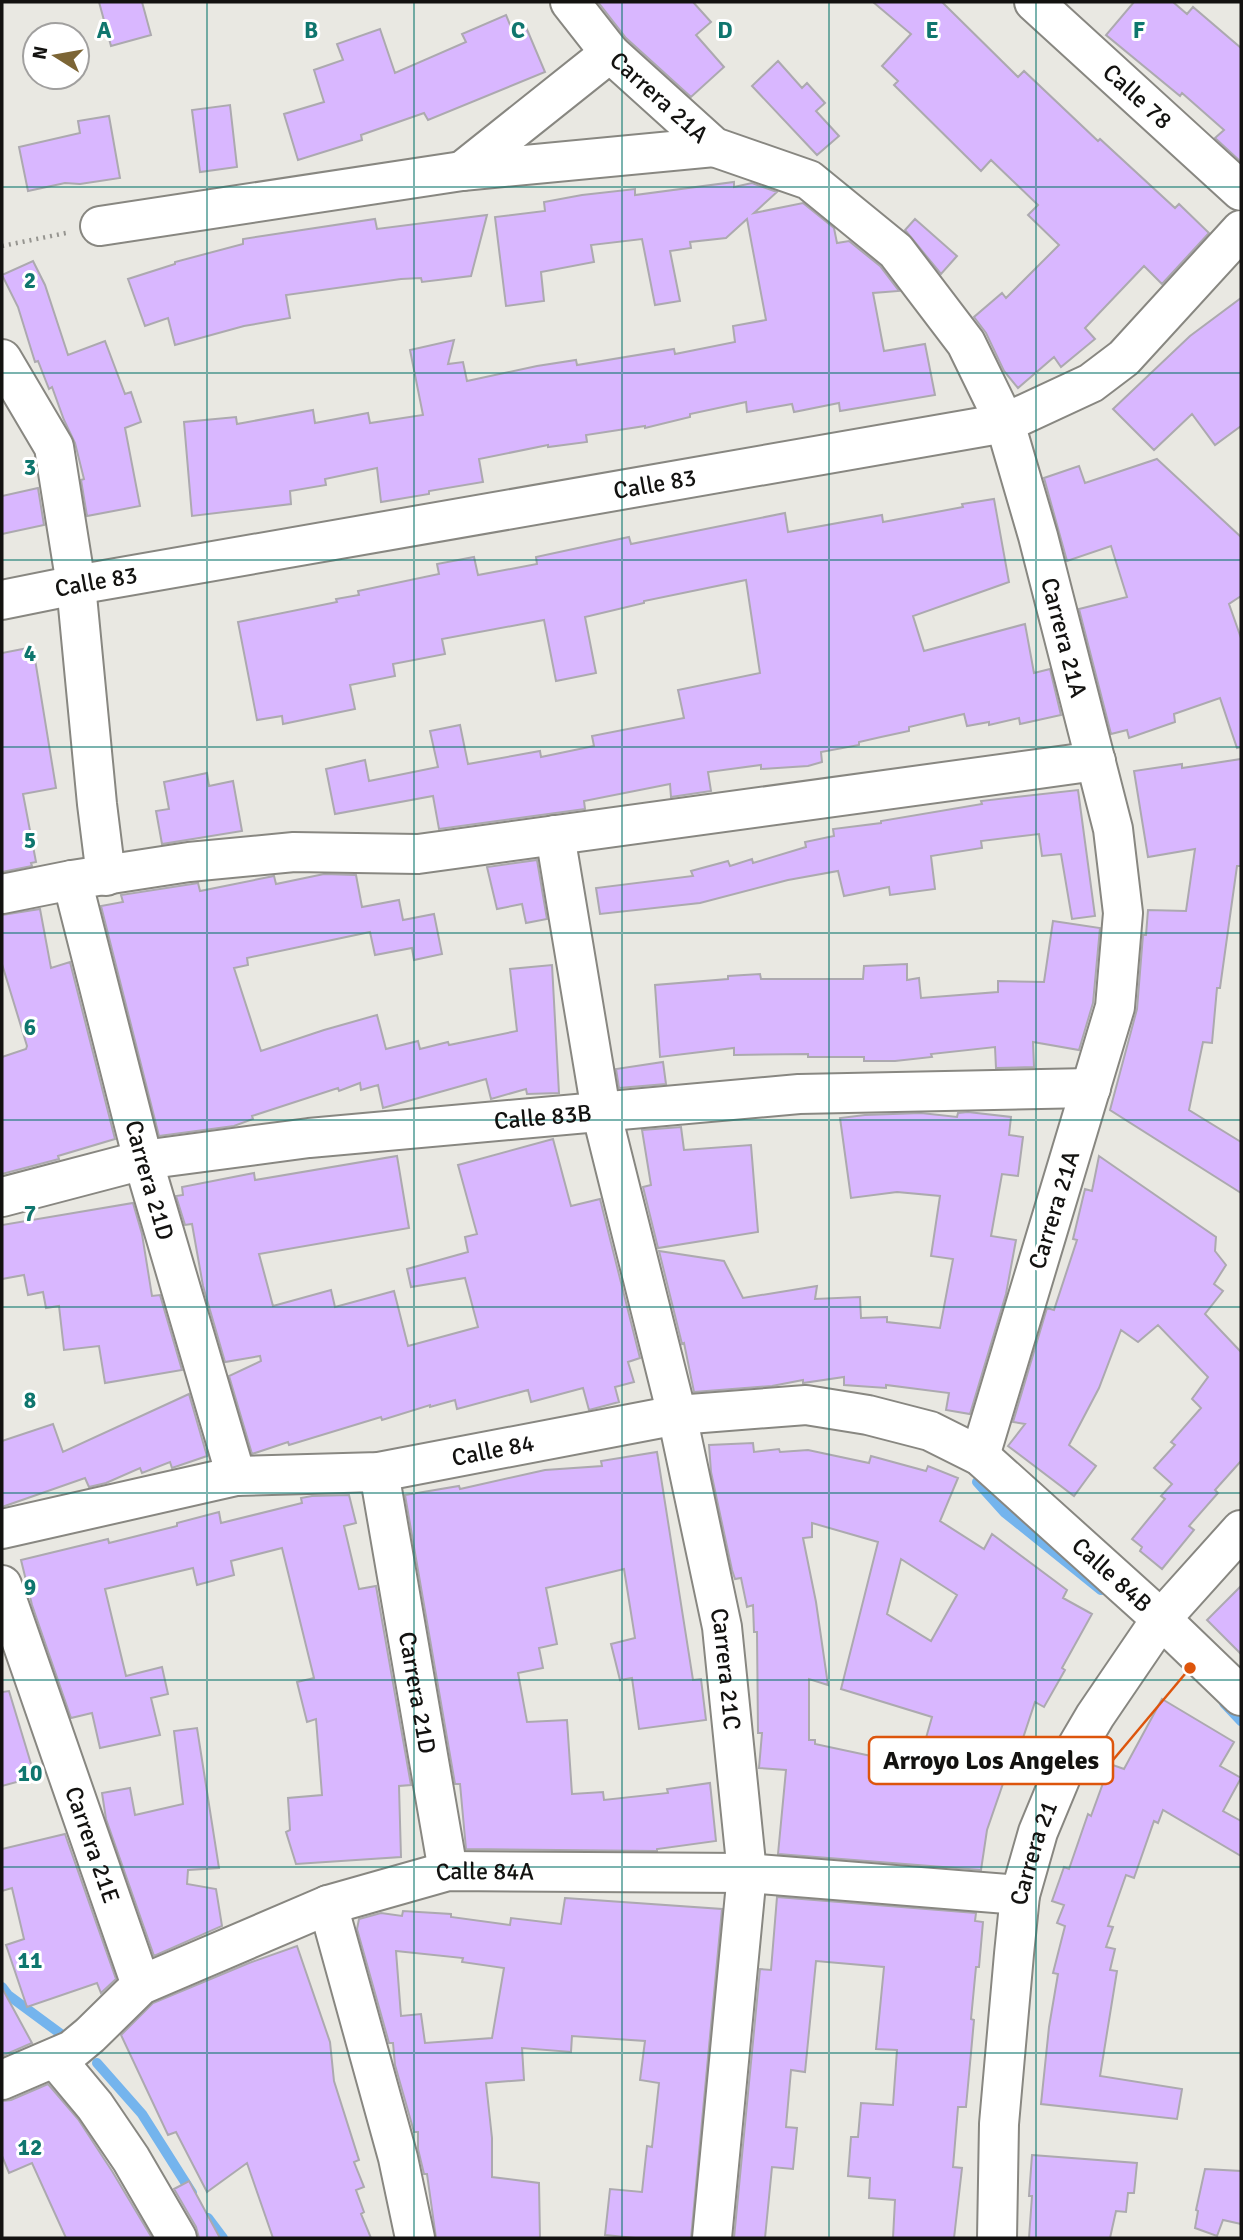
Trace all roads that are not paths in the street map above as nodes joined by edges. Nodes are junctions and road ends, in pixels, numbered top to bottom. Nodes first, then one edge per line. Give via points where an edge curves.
1 (570, 2) edge
2 (1034, 2) edge
3 (610, 52) junction
4 (714, 148) junction
5 (462, 171) junction
6 (1241, 191) edge
7 (100, 226) road end
8 (1241, 230) edge
9 (2, 359) edge
10 (1005, 423) junction
11 (76, 585) junction
12 (2, 600) edge
13 (1096, 761) junction
14 (555, 835) junction
15 (89, 878) junction
16 (2, 894) edge
17 (1091, 1088) junction
18 (601, 1111) junction
19 (143, 1160) junction
20 (2, 1197) edge
21 (677, 1415) junction
22 (980, 1456) junction
23 (379, 1472) junction
24 (236, 1476) junction
25 (2, 1528) edge
26 (1241, 1530) edge
27 (2, 1585) edge
28 (1161, 1619) junction
29 (1241, 1696) edge
30 (448, 1871) junction
31 (747, 1873) junction
32 (1020, 1895) junction
33 (328, 1905) junction
34 (141, 1985) junction
35 (72, 2047) junction
36 (2, 2080) edge
37 (177, 2238) edge
38 (415, 2238) edge
39 (712, 2238) edge
40 (997, 2238) edge

1 - 3 street, Carrera 21A
2 - 6 street, Calle 78
3 - 4 street, Carrera 21A
3 - 5 street
4 - 5 street
4 - 10 street, Carrera 21A via 809,180 896,251 965,342
5 - 7 street
8 - 10 street, Calle 83 via 1124,358 1091,383
9 - 11 street, Carrera 21D via 54,447
10 - 11 street, Calle 83
10 - 13 street, Carrera 21A
11 - 12 street, Calle 83
11 - 15 street, Carrera 21D
13 - 14 street
13 - 17 street, Carrera 21A via 1113,829 1123,913 1115,1007
14 - 15 street via 418,854 294,852
14 - 18 street, Carrera 21C
15 - 16 street
15 - 19 street, Carrera 21D
17 - 18 street, Calle 83B via 799,1094
17 - 22 street, Carrera 21A
18 - 19 street, Calle 83B via 309,1138
18 - 21 street, Carrera 21C
19 - 20 street, Calle 83B
19 - 24 street, Carrera 21D
21 - 22 street, Calle 84 via 806,1405 930,1432
21 - 23 street, Calle 84
21 - 31 street, Carrera 21C via 722,1627
22 - 28 street, Calle 84B
23 - 24 street, Calle 84
23 - 30 street, Carrera 21D
24 - 25 street, Calle 84
26 - 28 street, Carrera 21
27 - 34 street, Carrera 21E
28 - 29 street, Calle 84B
28 - 32 street, Carrera 21 via 1065,1768 1038,1832
30 - 31 street, Calle 84A
30 - 33 street, Calle 84A
31 - 32 street, Calle 84A
31 - 39 street, Carrera 21C
32 - 40 street, Carrera 21 via 999,2124
33 - 34 street, Calle 84A
33 - 38 street via 398,2158
34 - 35 street, Calle 84A
35 - 36 street, Calle 84A
35 - 37 street via 95,2106

